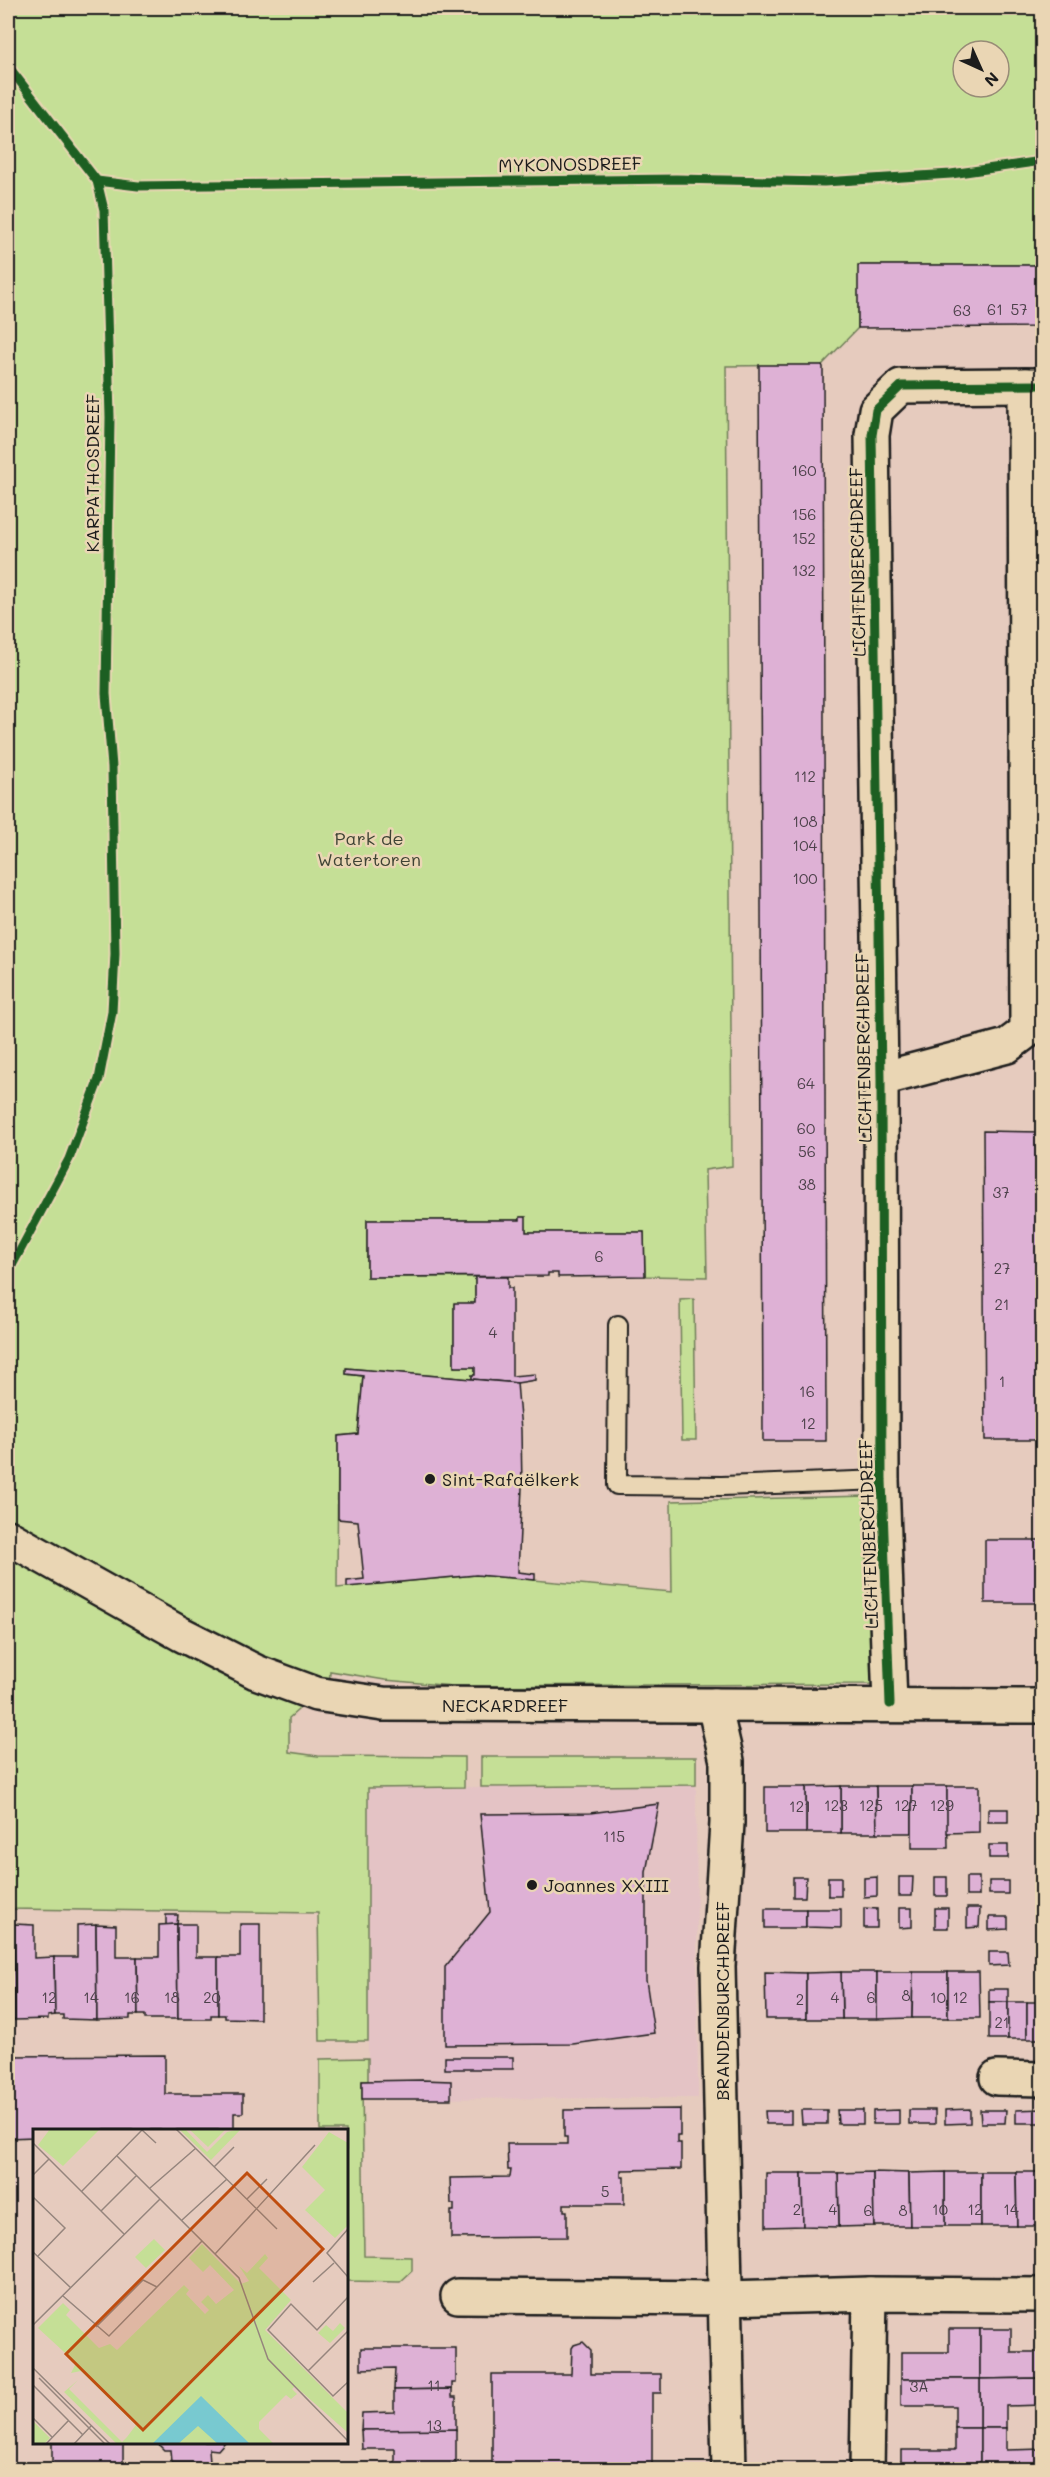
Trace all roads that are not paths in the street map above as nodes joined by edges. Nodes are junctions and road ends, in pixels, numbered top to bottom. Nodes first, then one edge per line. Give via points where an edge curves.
1 (1034, 385) edge
2 (881, 1079) junction
3 (618, 1325) dead end
4 (882, 1480) junction
5 (8, 1536) edge
6 (890, 1704) junction
7 (714, 1705) junction
8 (1042, 1706) edge
9 (997, 2078) dead end
10 (1042, 2079) edge
11 (870, 2294) junction
12 (1042, 2295) edge
13 (458, 2296) dead end
14 (725, 2298) junction
15 (729, 2469) edge
16 (867, 2469) edge

1 - 2 street, LICHTENBERCHDREEF via 1027,1031 1007,1046
1 - 2 street, LICHTENBERCHDREEF via 901,386 876,410 872,435
2 - 4 street, LICHTENBERCHDREEF
3 - 4 lane, LICHTENBERCHDREEF via 617,1485
4 - 6 street, LICHTENBERCHDREEF
5 - 7 street, NECKARDREEF via 245,1667 316,1694 384,1704
6 - 7 street, NECKARDREEF
6 - 8 street, NECKARDREEF
7 - 14 street, BRANDENBURCHDREEF via 728,1761 718,1966
9 - 10 street
11 - 12 street
11 - 14 street
11 - 16 street
13 - 14 street
14 - 15 street, BRANDENBURCHDREEF

